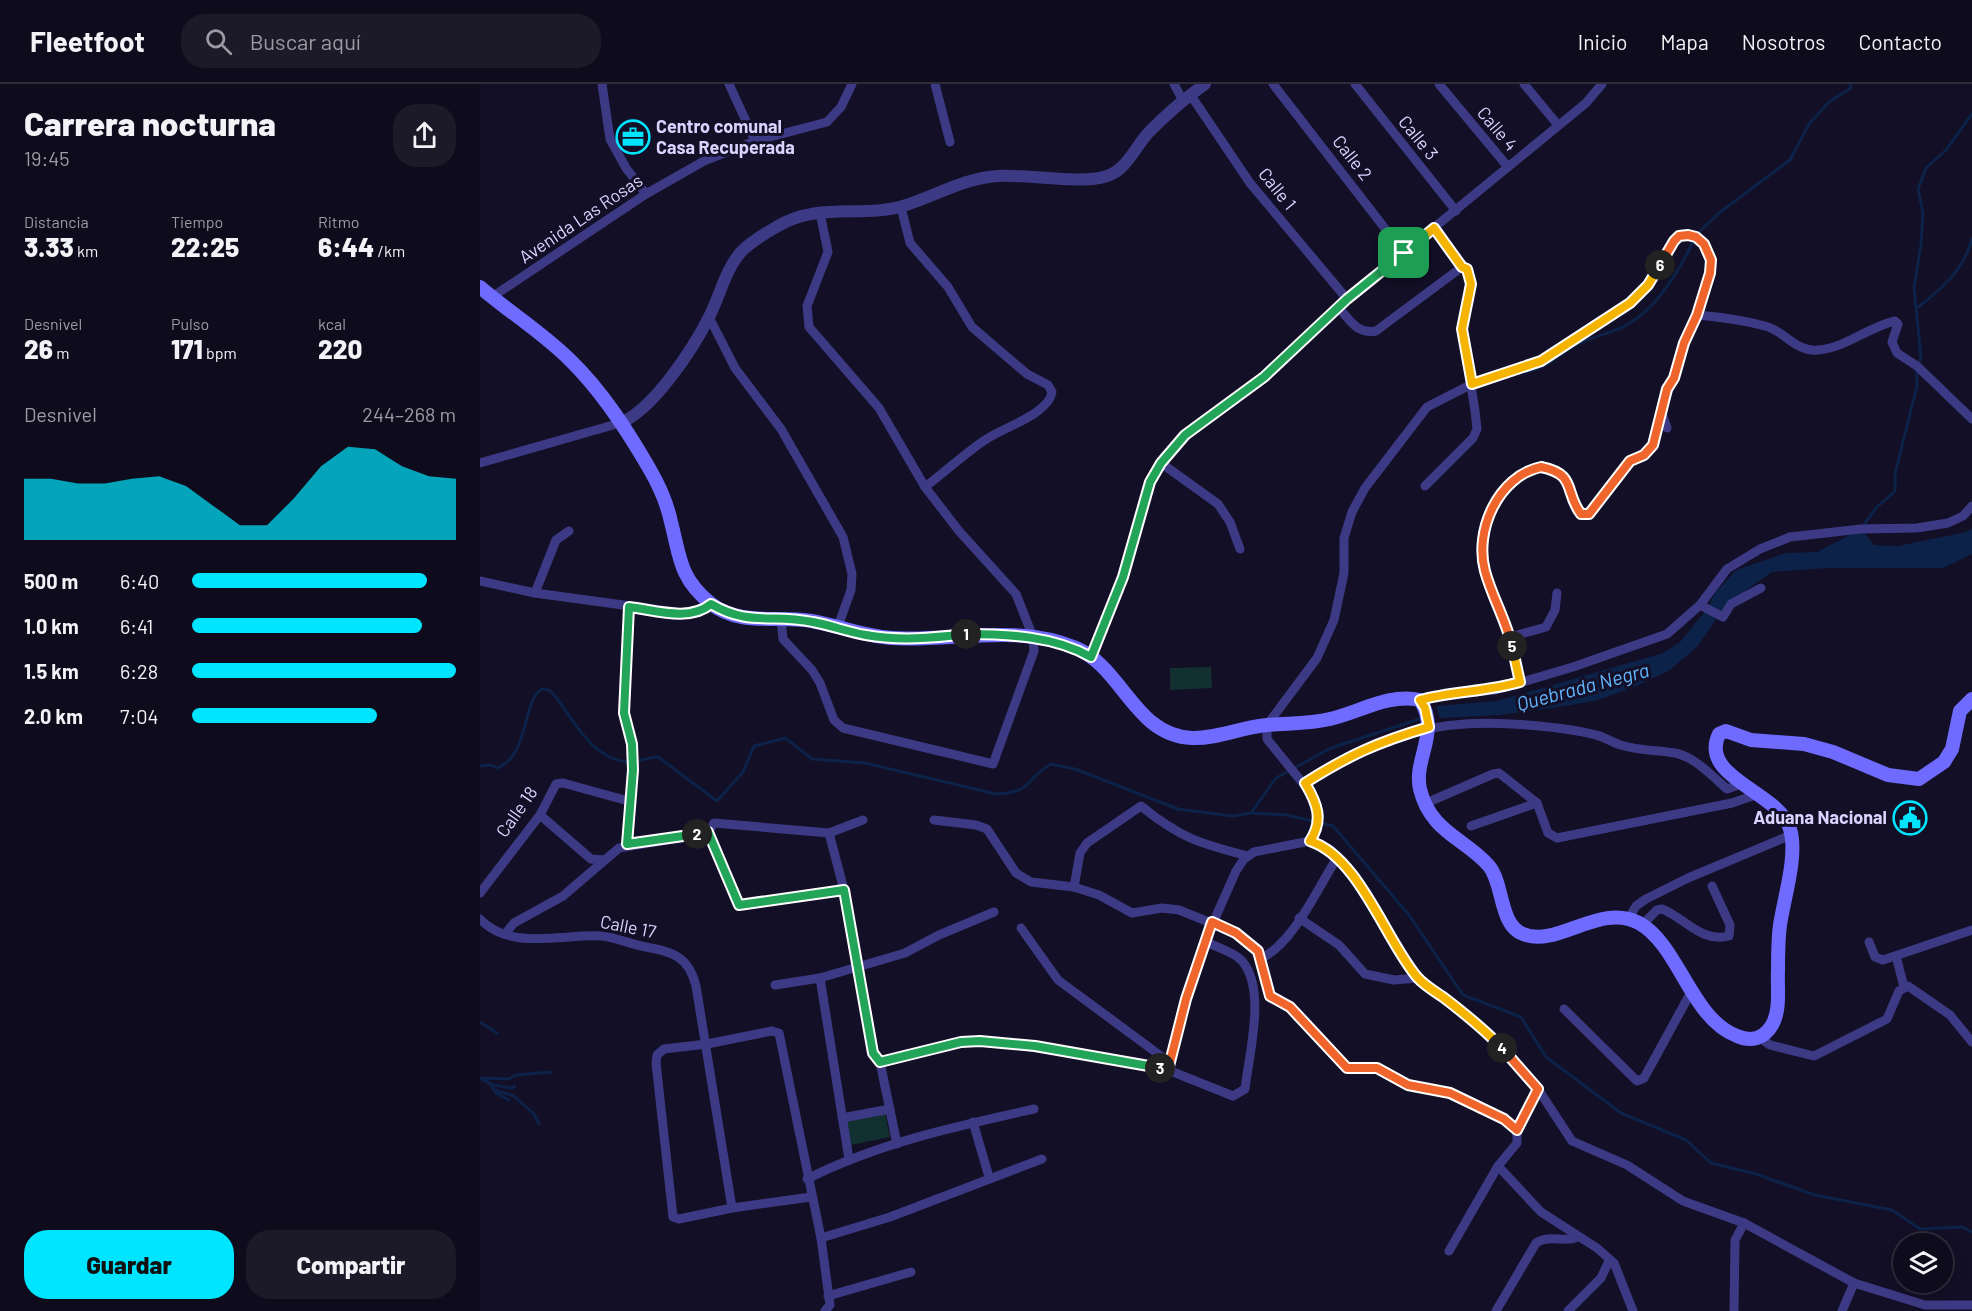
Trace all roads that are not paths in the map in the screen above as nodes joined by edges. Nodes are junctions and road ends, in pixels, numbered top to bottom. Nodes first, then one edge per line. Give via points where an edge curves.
1 (602, 84) edge
2 (729, 84) edge
3 (852, 84) edge
4 (935, 84) edge
5 (1174, 84) edge
6 (1205, 84) edge
7 (1273, 84) edge
8 (1355, 84) edge
9 (1438, 84) edge
10 (1524, 84) edge
11 (1602, 84) edge
12 (1186, 97) junction
13 (1558, 124) junction
14 (755, 141) junction
15 (950, 141) dead end
16 (1508, 167) junction
17 (646, 194) junction
18 (901, 207) junction
19 (1456, 211) junction
20 (820, 213) junction
21 (1434, 228) junction
22 (1404, 253) junction
23 (1462, 267) junction
24 (480, 287) edge
25 (492, 297) junction
26 (1347, 299) junction
27 (1338, 307) junction
28 (1697, 315) junction
29 (710, 317) junction
30 (1472, 384) junction
31 (1661, 411) junction
32 (1972, 419) edge
33 (620, 423) junction
34 (1667, 428) dead end
35 (1161, 463) junction
36 (480, 464) edge
37 (1425, 486) dead end
38 (926, 487) junction
39 (1972, 506) edge
40 (569, 531) dead end
41 (1240, 549) dead end
42 (480, 581) edge
43 (1761, 588) dead end
44 (535, 593) junction
45 (1557, 593) dead end
46 (711, 604) junction
47 (1703, 605) junction
48 (629, 607) junction
49 (781, 620) junction
50 (837, 629) junction
51 (1033, 637) junction
52 (1510, 637) junction
53 (1091, 657) junction
54 (1520, 682) junction
55 (1972, 699) edge
56 (1425, 714) junction
57 (1266, 725) junction
58 (1302, 779) junction
59 (1741, 784) junction
60 (1758, 794) junction
61 (632, 802) junction
62 (1537, 803) junction
63 (1424, 804) junction
64 (540, 815) junction
65 (863, 820) dead end
66 (934, 820) dead end
67 (1471, 826) dead end
68 (708, 832) junction
69 (829, 833) junction
70 (1791, 835) junction
71 (1310, 841) junction
72 (627, 844) junction
73 (1248, 856) junction
74 (1337, 858) junction
75 (604, 860) junction
76 (1712, 886) dead end
77 (1074, 887) junction
78 (844, 890) junction
79 (480, 893) edge
80 (994, 912) dead end
81 (1299, 918) junction
82 (1629, 918) junction
83 (480, 919) edge
84 (1212, 922) junction
85 (1642, 925) junction
86 (1021, 928) dead end
87 (1972, 930) edge
88 (505, 934) junction
89 (1205, 941) junction
90 (1869, 942) dead end
91 (1896, 956) junction
92 (1262, 958) junction
93 (859, 966) junction
94 (820, 978) junction
95 (1418, 978) junction
96 (775, 985) dead end
97 (1904, 987) junction
98 (1691, 992) junction
99 (1564, 1009) dead end
100 (1760, 1038) junction
101 (1972, 1042) edge
102 (707, 1044) junction
103 (880, 1062) junction
104 (1169, 1066) junction
105 (1538, 1089) junction
106 (890, 1109) junction
107 (1034, 1109) dead end
108 (842, 1118) junction
109 (973, 1122) junction
110 (1517, 1130) junction
111 (897, 1144) junction
112 (849, 1159) junction
113 (1042, 1159) dead end
114 (1498, 1166) junction
115 (989, 1177) junction
116 (807, 1179) junction
117 (811, 1197) junction
118 (732, 1208) junction
119 (1744, 1223) junction
120 (1578, 1237) junction
121 (821, 1238) junction
122 (1449, 1251) dead end
123 (1609, 1262) junction
124 (912, 1272) dead end
125 (1854, 1283) junction
126 (828, 1296) junction
127 (1972, 1305) edge
128 (1924, 1308) edge
129 (1956, 1308) edge
130 (825, 1311) edge
131 (1496, 1311) edge
132 (1568, 1311) edge
133 (1633, 1311) edge
134 (1734, 1311) edge
135 (1842, 1311) edge

1 - 17 street via 609,139
2 - 14 street
3 - 14 street, Avenida Las Rosas via 841,107 827,122
4 - 15 street
5 - 12 street, Calle 1
6 - 12 street
7 - 22 street, Calle 2
8 - 19 street, Calle 3
9 - 16 street, Calle 4
10 - 13 street
11 - 13 street via 1586,103
12 - 18 street via 1148,133 1123,166 1105,177 997,176 967,181
12 - 26 street, Calle 1 via 1250,183
13 - 16 street
14 - 17 street, Avenida Las Rosas via 704,161
16 - 19 street
17 - 25 street, Avenida Las Rosas
18 - 20 street
18 - 38 street via 910,243 948,287 972,327 1052,392 1049,402 1040,410 985,440
19 - 21 street
20 - 29 street via 781,224 741,253
20 - 38 street via 828,252 807,306 809,327 879,408
21 - 22 street
21 - 23 street
22 - 26 street
23 - 27 street via 1376,331 1357,329
23 - 30 street via 1467,269 1471,284 1462,329
24 - 25 main road
25 - 33 main road via 568,358
26 - 27 street
27 - 35 street via 1264,377 1185,435
28 - 30 street via 1711,260 1696,237 1679,236 1648,285 1630,303 1541,361
28 - 31 street
28 - 32 street via 1768,327 1802,349 1817,351 1895,321 1898,324 1892,342 1897,353 1917,366
29 - 33 street via 669,379 634,417
29 - 50 street via 735,368 781,429 843,537 852,574 851,590
30 - 37 street via 1477,429 1473,438
30 - 57 street via 1427,407 1365,488 1344,538 1344,573 1335,620 1317,658
31 - 34 street
31 - 52 street via 1653,445 1644,455 1630,461 1589,514 1581,514 1575,507 1569,482 1560,472 1541,467 1512,482 1497,499 1485,532 1482,557
33 - 36 street
33 - 46 main road via 659,486 680,566
35 - 41 street via 1218,504
35 - 53 street via 1150,482 1123,577
38 - 51 street via 959,531 1016,594
39 - 47 street via 1948,523 1790,537 1727,569
40 - 44 street via 556,540
42 - 44 street
43 - 47 street via 1731,604 1723,617
44 - 48 street
45 - 52 street via 1556,610 1546,627
46 - 48 street via 689,614
46 - 49 main road via 730,615
47 - 54 street via 1667,634
48 - 61 street via 624,713 632,754
49 - 50 main road via 811,621
49 - 51 street via 783,639 812,670 834,720 843,728 993,764 1032,659
50 - 51 main road via 890,638 968,634
51 - 53 main road via 1075,648
52 - 54 street
53 - 57 main road via 1142,715 1175,736 1196,738
54 - 56 street via 1495,690 1440,695
55 - 59 main road via 1960,711 1948,756 1939,768 1919,779 1888,775 1804,744 1772,743 1726,731 1716,741 1718,759
56 - 57 main road via 1407,697 1322,720
56 - 58 street via 1385,740
56 - 59 street via 1471,723 1597,735 1619,745 1676,753 1727,789
56 - 63 main road via 1419,776
57 - 58 street via 1267,739
58 - 71 street via 1314,797 1319,817
59 - 60 main road
60 - 62 street via 1732,803 1557,838 1548,833
60 - 70 main road via 1785,816
61 - 64 street, Calle 18 via 559,783
61 - 72 street
62 - 63 street via 1499,773
62 - 67 street
63 - 82 main road via 1452,838 1489,866 1511,923 1523,934 1535,937 1600,920
64 - 75 street via 591,859
64 - 79 street, Calle 18
65 - 69 street
66 - 77 street via 987,829 1016,873 1031,882
68 - 69 street via 714,823
68 - 72 street
68 - 78 street via 739,905
69 - 78 street
70 - 82 street via 1654,895 1636,906
70 - 100 main road via 1792,854 1779,929 1776,1013 1772,1026
71 - 73 street via 1265,848
71 - 74 street via 1331,850
72 - 75 street
73 - 77 street via 1197,843 1141,806 1087,843 1080,853
73 - 84 street
74 - 81 street
74 - 95 street via 1363,891
75 - 88 street via 563,896 514,923
76 - 85 street via 1730,925 1729,936 1699,932 1662,909
77 - 84 street via 1132,913 1162,908
78 - 93 street
80 - 93 street via 905,953
81 - 92 street via 1276,951
81 - 95 street via 1339,945 1365,974 1394,980
82 - 85 main road
83 - 88 street, Calle 17
84 - 89 street
84 - 92 street via 1251,943
85 - 98 main road via 1671,957
86 - 104 street via 1058,980
87 - 91 street
88 - 102 street, Calle 17 via 525,939 602,936 683,959 694,979
89 - 104 street
89 - 104 street via 1245,964 1252,985 1254,1018 1245,1089 1233,1096
90 - 91 street via 1880,960
91 - 97 street
92 - 110 street via 1270,996 1290,1007 1347,1068 1377,1068 1408,1085 1450,1093 1504,1119
93 - 94 street
93 - 103 street via 873,1053
94 - 96 street
94 - 108 street
95 - 105 street via 1486,1031
97 - 100 street via 1887,1019 1814,1056 1770,1046
97 - 101 street via 1950,1015
98 - 99 street via 1644,1078 1637,1081
98 - 100 main road via 1724,1028 1746,1039
102 - 116 street via 772,1031 779,1033
102 - 118 street, Calle 17
102 - 118 street via 664,1049 656,1059 670,1208 679,1220
103 - 104 street via 980,1041
103 - 106 street
105 - 110 street
105 - 119 street via 1572,1141 1627,1165 1683,1201
106 - 108 street
106 - 111 street
107 - 109 street
108 - 112 street
109 - 111 street
109 - 115 street
110 - 114 street via 1518,1143
111 - 112 street
112 - 116 street
113 - 115 street
114 - 120 street via 1541,1212
114 - 122 street
115 - 121 street via 890,1217
116 - 117 street
117 - 118 street
117 - 121 street
119 - 125 street
119 - 134 street via 1736,1239
120 - 123 street via 1597,1248
120 - 131 street via 1566,1241 1545,1238 1536,1243
121 - 126 street
123 - 132 street via 1601,1278
123 - 133 street via 1614,1263
124 - 126 street
125 - 128 street
125 - 135 street
126 - 130 street via 830,1305
127 - 129 street
128 - 129 street

